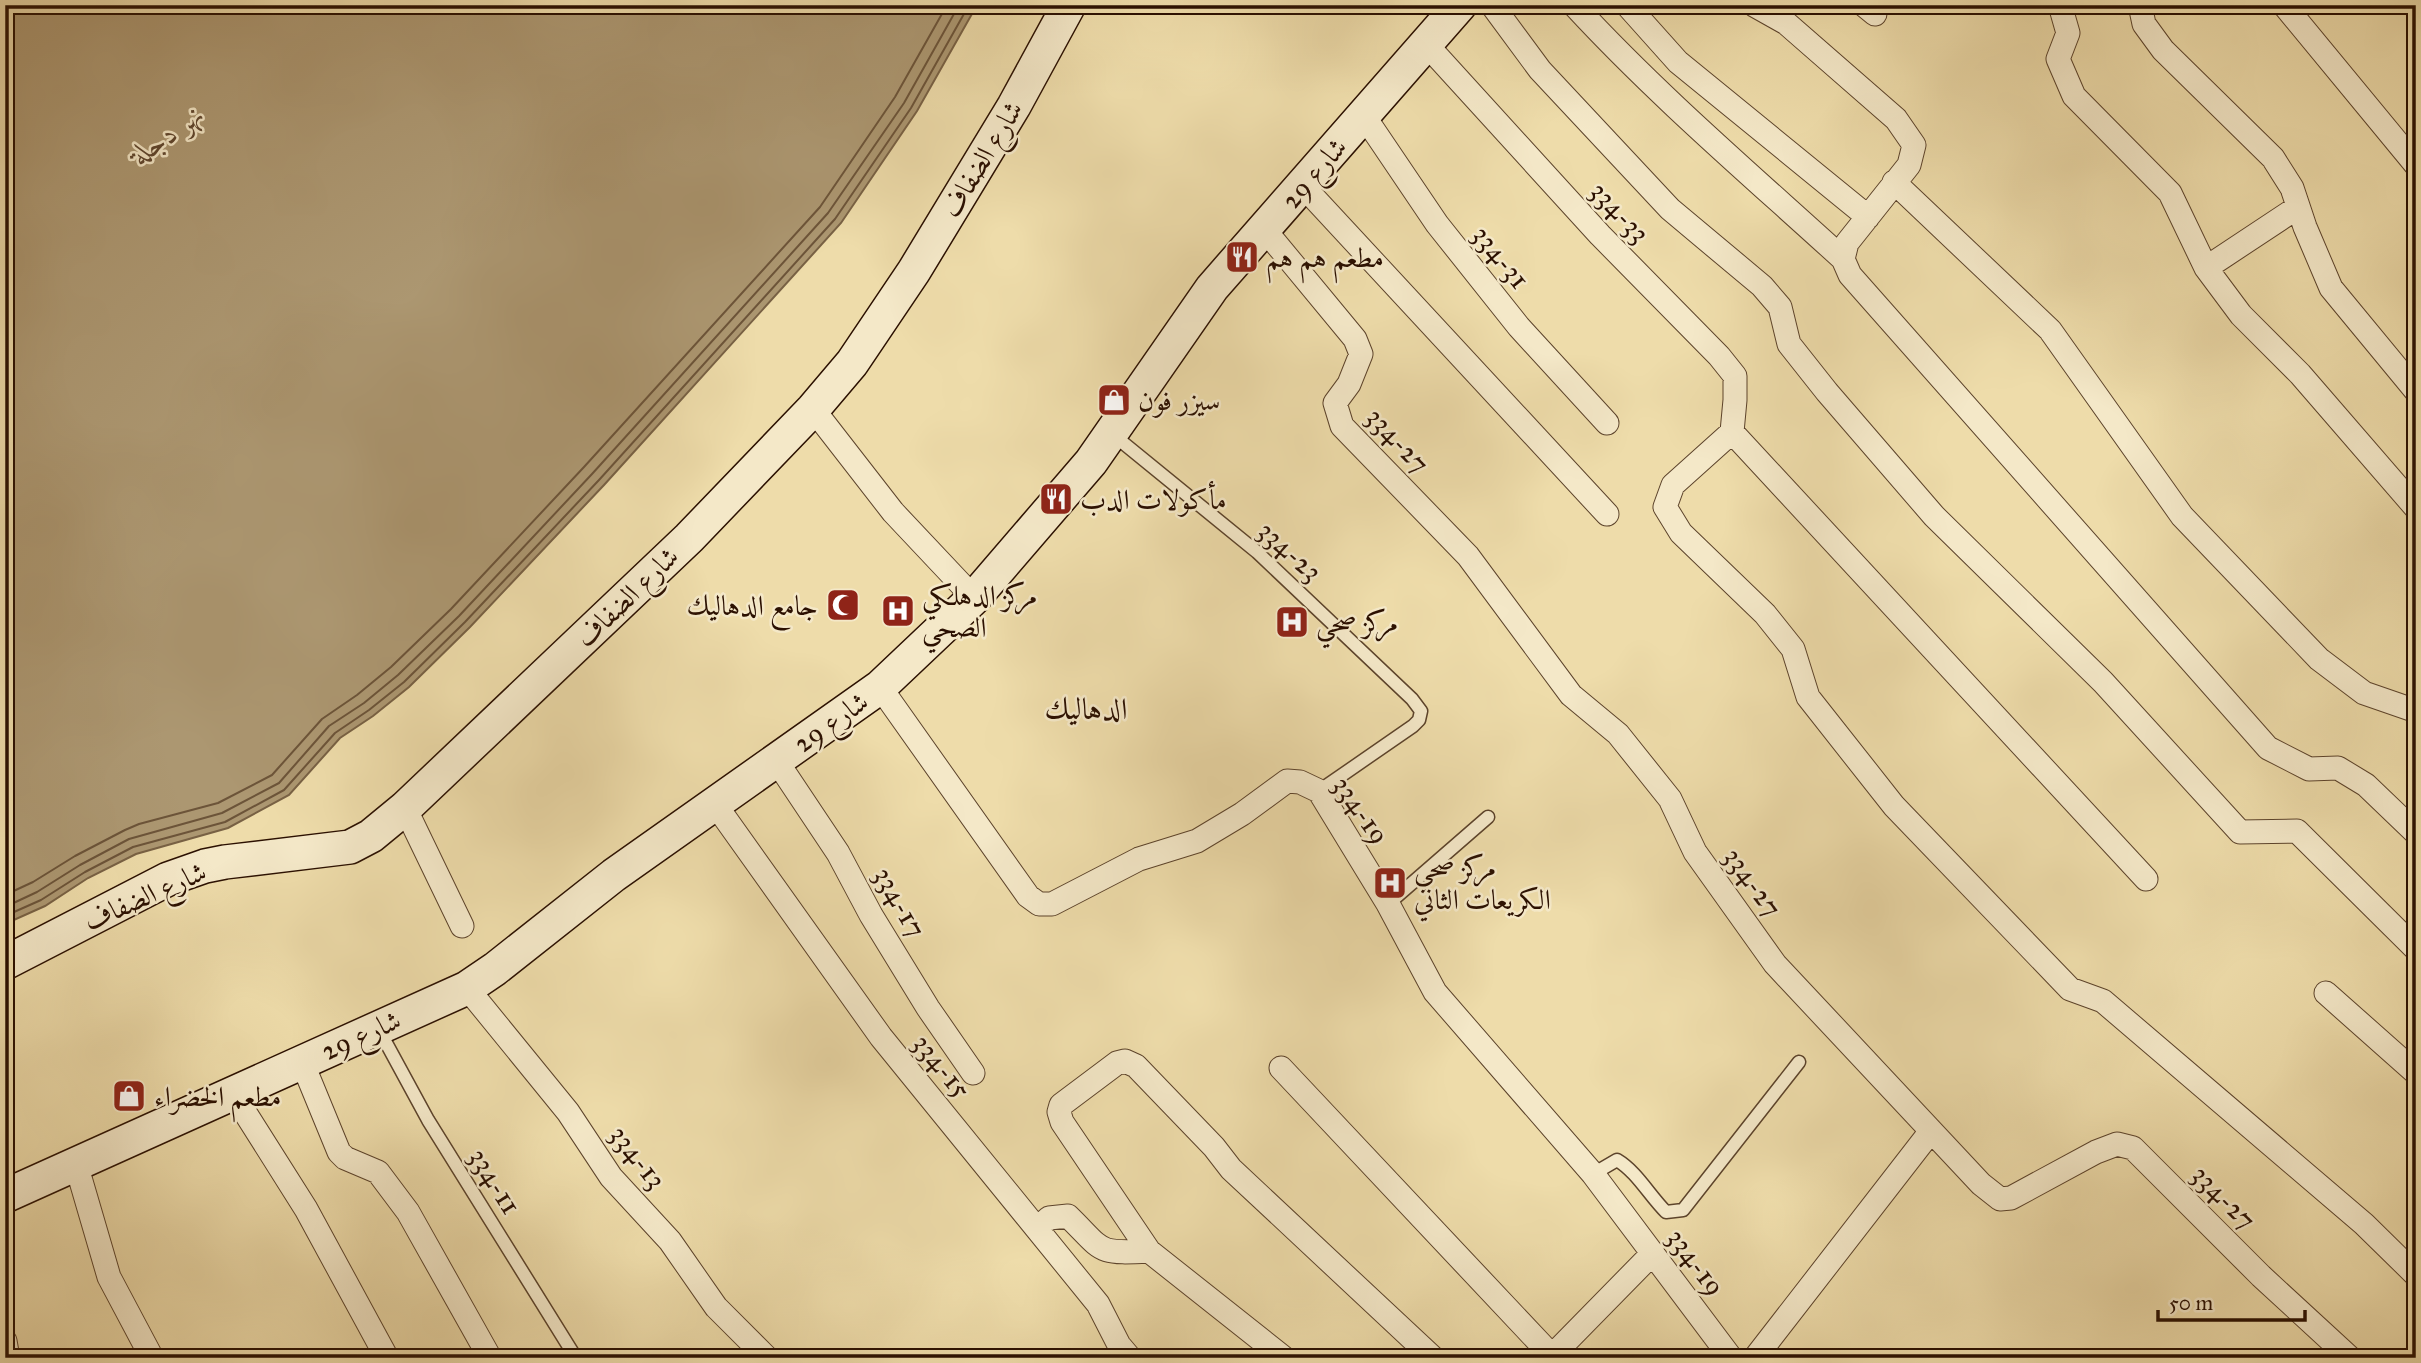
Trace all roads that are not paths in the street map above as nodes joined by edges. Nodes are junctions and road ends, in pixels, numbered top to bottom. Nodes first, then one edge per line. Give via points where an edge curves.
1 (1069, 5) edge
2 (1460, 5) edge
3 (1492, 5) edge
4 (1574, 5) edge
5 (1627, 5) edge
6 (1754, 5) edge
7 (2060, 5) edge
8 (2140, 5) edge
9 (2284, 5) edge
10 (1426, 44) junction
11 (1364, 117) junction
12 (2416, 165) edge
13 (1894, 182) junction
14 (1303, 186) junction
15 (2298, 207) junction
16 (1868, 216) junction
17 (1264, 229) junction
18 (1843, 259) junction
19 (2206, 268) junction
20 (2416, 391) edge
21 (813, 409) junction
22 (1607, 423) dead end
23 (1732, 432) junction
24 (1111, 433) junction
25 (2416, 508) edge
26 (1607, 514) dead end
27 (974, 598) junction
28 (880, 687) junction
29 (2416, 710) edge
30 (776, 760) junction
31 (1319, 791) junction
32 (715, 804) junction
33 (405, 808) junction
34 (1488, 817) dead end
35 (2416, 833) edge
36 (2146, 880) dead end
37 (1388, 904) junction
38 (462, 926) dead end
39 (2416, 949) edge
40 (5, 963) edge
41 (467, 988) junction
42 (2326, 993) dead end
43 (378, 1028) junction
44 (302, 1062) junction
45 (1799, 1062) dead end
46 (1281, 1068) dead end
47 (974, 1073) dead end
48 (2416, 1073) edge
49 (234, 1094) junction
50 (1931, 1131) junction
51 (76, 1164) junction
52 (1593, 1174) junction
53 (5, 1196) edge
54 (1037, 1230) junction
55 (1149, 1251) junction
56 (1653, 1253) junction
57 (2416, 1275) edge
58 (5, 1341) edge
59 (1551, 1357) edge
60 (8, 1358) edge
61 (152, 1358) edge
62 (387, 1358) edge
63 (490, 1358) edge
64 (576, 1358) edge
65 (767, 1358) edge
66 (1130, 1358) edge
67 (1284, 1358) edge
68 (1433, 1358) edge
69 (1731, 1358) edge
70 (1755, 1358) edge
71 (2350, 1358) edge

1 - 21 street, شارع الضفاف via 1014,106 902,290 852,363
2 - 10 street, شارع 29
3 - 39 street via 1540,70 1670,209 1762,286 1780,307 1790,344 1934,516 2102,682 2240,832 2297,831
4 - 18 street via 1663,95
5 - 16 street via 1678,62
6 - 13 street via 1786,23 1896,119 1914,145 1909,165
7 - 19 street via 2068,33 2058,59 2074,96 2171,193
8 - 15 street via 2144,24 2163,50 2273,158
9 - 12 street
10 - 11 street, شارع 29
10 - 23 street, 334-33 via 1735,376
11 - 14 street, شارع 29
11 - 22 street, 334-31 via 1437,225 1519,327
13 - 16 street
13 - 29 street via 2050,330 2182,516 2319,659 2364,693
14 - 17 street, شارع 29
14 - 26 street
15 - 19 street
15 - 20 street via 2331,288
16 - 18 street via 1847,243
17 - 24 street, شارع 29 via 1212,288
17 - 50 street, 334-27 via 1355,339 1361,354 1335,403 1342,426 1468,556 1572,695 1618,734 1670,799 1695,852 1775,964
18 - 35 street via 1850,275 2268,748 2309,769 2338,768 2366,785
19 - 25 street via 2241,316 2300,374
21 - 27 street via 893,512
21 - 33 street, شارع الضفاف via 689,538
23 - 36 street
23 - 57 street via 1673,485 1665,507 1681,533 1765,614 1793,649 1808,696 1895,806 2070,989 2104,1001 2364,1224
24 - 27 street, شارع 29
24 - 31 lane, 334-23 via 1257,552 1421,711 1413,726
27 - 28 street, شارع 29
28 - 30 street, شارع 29
28 - 31 street, 334-19 via 1028,896 1039,904 1052,904 1139,859 1197,841 1287,781
30 - 32 street, شارع 29
30 - 47 street, 334-17 via 838,853 928,1008
31 - 37 street, 334-19
32 - 41 street, شارع 29
32 - 54 street, 334-15 via 881,1037
33 - 38 street
33 - 40 street, شارع الضفاف via 350,847 225,862 168,879
34 - 37 lane
37 - 52 street, 334-19 via 1435,992
41 - 43 street, شارع 29
41 - 65 street, 334-13 via 568,1112 611,1177 670,1241 716,1307
42 - 48 street
43 - 44 street, شارع 29
43 - 64 lane, 334-11 via 428,1120
44 - 49 street, شارع 29
44 - 63 street via 339,1152 378,1172 408,1212
45 - 52 lane via 1683,1210 1666,1212 1628,1166 1617,1160
46 - 59 street
49 - 51 street, شارع 29
49 - 62 street via 306,1209
50 - 70 street
50 - 71 street, 334-27 via 2000,1199 2011,1198 2118,1144 2133,1148
51 - 53 street, شارع 29
51 - 61 street via 109,1277
52 - 56 street, 334-19
54 - 55 street via 1049,1218 1068,1216 1097,1248 1114,1253
54 - 66 street, 334-15 via 1098,1304
55 - 67 street
55 - 68 street via 1059,1112 1067,1098 1125,1061 1136,1066 1231,1169
56 - 59 street
56 - 69 street, 334-19
58 - 60 street

